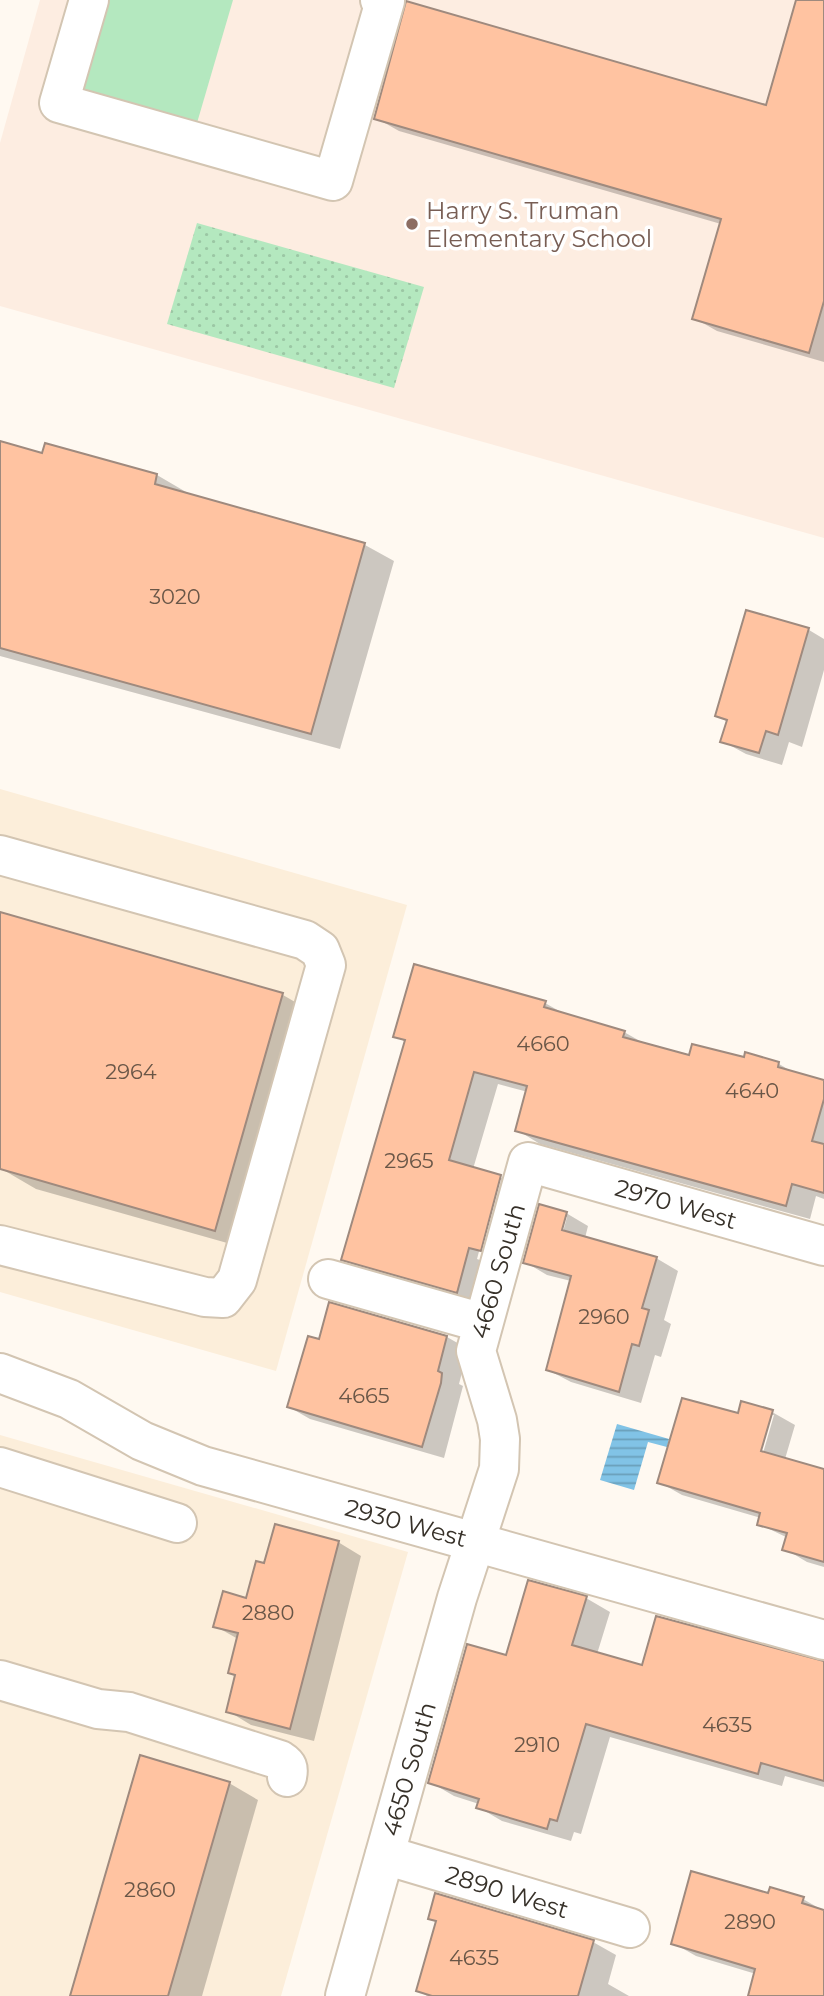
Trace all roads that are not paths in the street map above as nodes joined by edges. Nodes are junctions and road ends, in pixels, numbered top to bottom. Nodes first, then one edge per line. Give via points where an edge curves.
1 (89, 0) edge
2 (380, 0) edge
3 (0, 855) edge
4 (528, 1162) joint
5 (0, 1245) edge
6 (824, 1246) edge
7 (328, 1279) dead end
8 (483, 1323) junction
9 (0, 1373) edge
10 (0, 1467) edge
11 (177, 1524) dead end
12 (477, 1542) junction
13 (824, 1640) edge
14 (0, 1680) edge
15 (287, 1777) dead end
16 (385, 1855) junction
17 (630, 1928) dead end
18 (345, 1996) edge

1 - 2 street via 59,103 333,181 385,1
3 - 5 street via 305,940 320,950 326,965 237,1280 223,1298
4 - 6 street, 2970 West
4 - 8 street, 4660 South
7 - 8 street
8 - 12 street, 4660 South via 475,1350 497,1420 501,1455
9 - 12 street, 2930 West via 69,1399 142,1441 203,1466
10 - 11 street
12 - 13 street, 2930 West
12 - 16 street, 4650 South
14 - 15 street via 98,1709 129,1712 280,1760 289,1769
16 - 17 street, 2890 West
16 - 18 street, 4650 South

